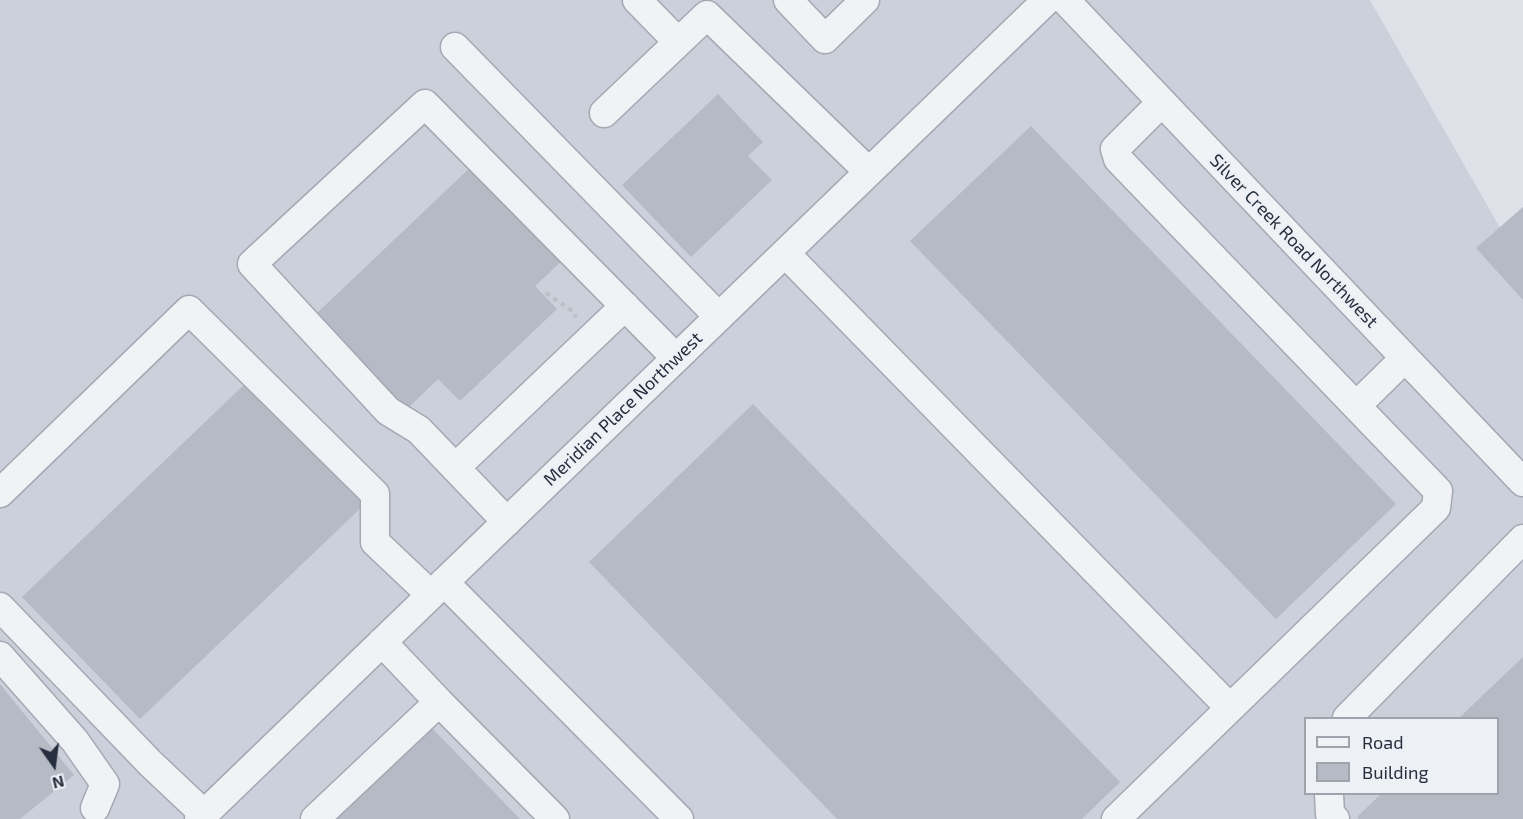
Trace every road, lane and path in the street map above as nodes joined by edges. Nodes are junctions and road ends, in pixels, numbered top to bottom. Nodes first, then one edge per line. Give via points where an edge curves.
1 (637, 0) edge
2 (788, 0) edge
3 (866, 0) edge
4 (1047, 0) edge
5 (1065, 0) edge
6 (678, 42) junction
7 (456, 47) dead end
8 (1162, 102) junction
9 (604, 113) dead end
10 (869, 172) junction
11 (785, 253) junction
12 (546, 293) dead end
13 (625, 306) junction
14 (718, 317) junction
15 (578, 319) dead end
16 (676, 358) junction
17 (1406, 358) junction
18 (1356, 406) junction
19 (455, 468) junction
20 (1523, 482) edge
21 (0, 493) edge
22 (507, 522) junction
23 (1523, 539) edge
24 (437, 588) junction
25 (0, 607) edge
26 (382, 642) junction
27 (0, 656) edge
28 (439, 702) junction
29 (1230, 708) junction
30 (1348, 717) edge
31 (1329, 795) edge
32 (94, 815) edge
33 (201, 818) edge
34 (315, 819) edge
35 (555, 819) edge
36 (679, 819) edge
37 (1116, 819) edge
38 (1335, 819) edge

1 - 6 street
2 - 3 street via 825,39
4 - 10 street, Meridian Place Northwest
5 - 8 street, Silver Creek Road Northwest
6 - 9 street
6 - 10 street via 707,15
7 - 14 street
8 - 17 street, Silver Creek Road Northwest
8 - 18 street via 1115,149 1118,159
10 - 11 street, Meridian Place Northwest
11 - 14 street, Meridian Place Northwest
11 - 29 street
12 - 15 path
13 - 16 street
13 - 19 street
13 - 19 street via 425,104 252,264 388,411 419,430
14 - 16 street, Meridian Place Northwest
16 - 22 street, Meridian Place Northwest
17 - 18 street
17 - 20 street, Silver Creek Road Northwest
18 - 29 street via 1438,491 1436,508
19 - 22 street
21 - 24 street via 189,310 375,494 375,542
22 - 24 street, Meridian Place Northwest
23 - 30 street
24 - 26 street, Meridian Place Northwest
24 - 36 street
25 - 33 street
26 - 28 street
26 - 33 street, Meridian Place Northwest
27 - 32 street via 75,741 105,784
28 - 34 street
28 - 35 street
29 - 37 street
31 - 38 street via 1330,814

